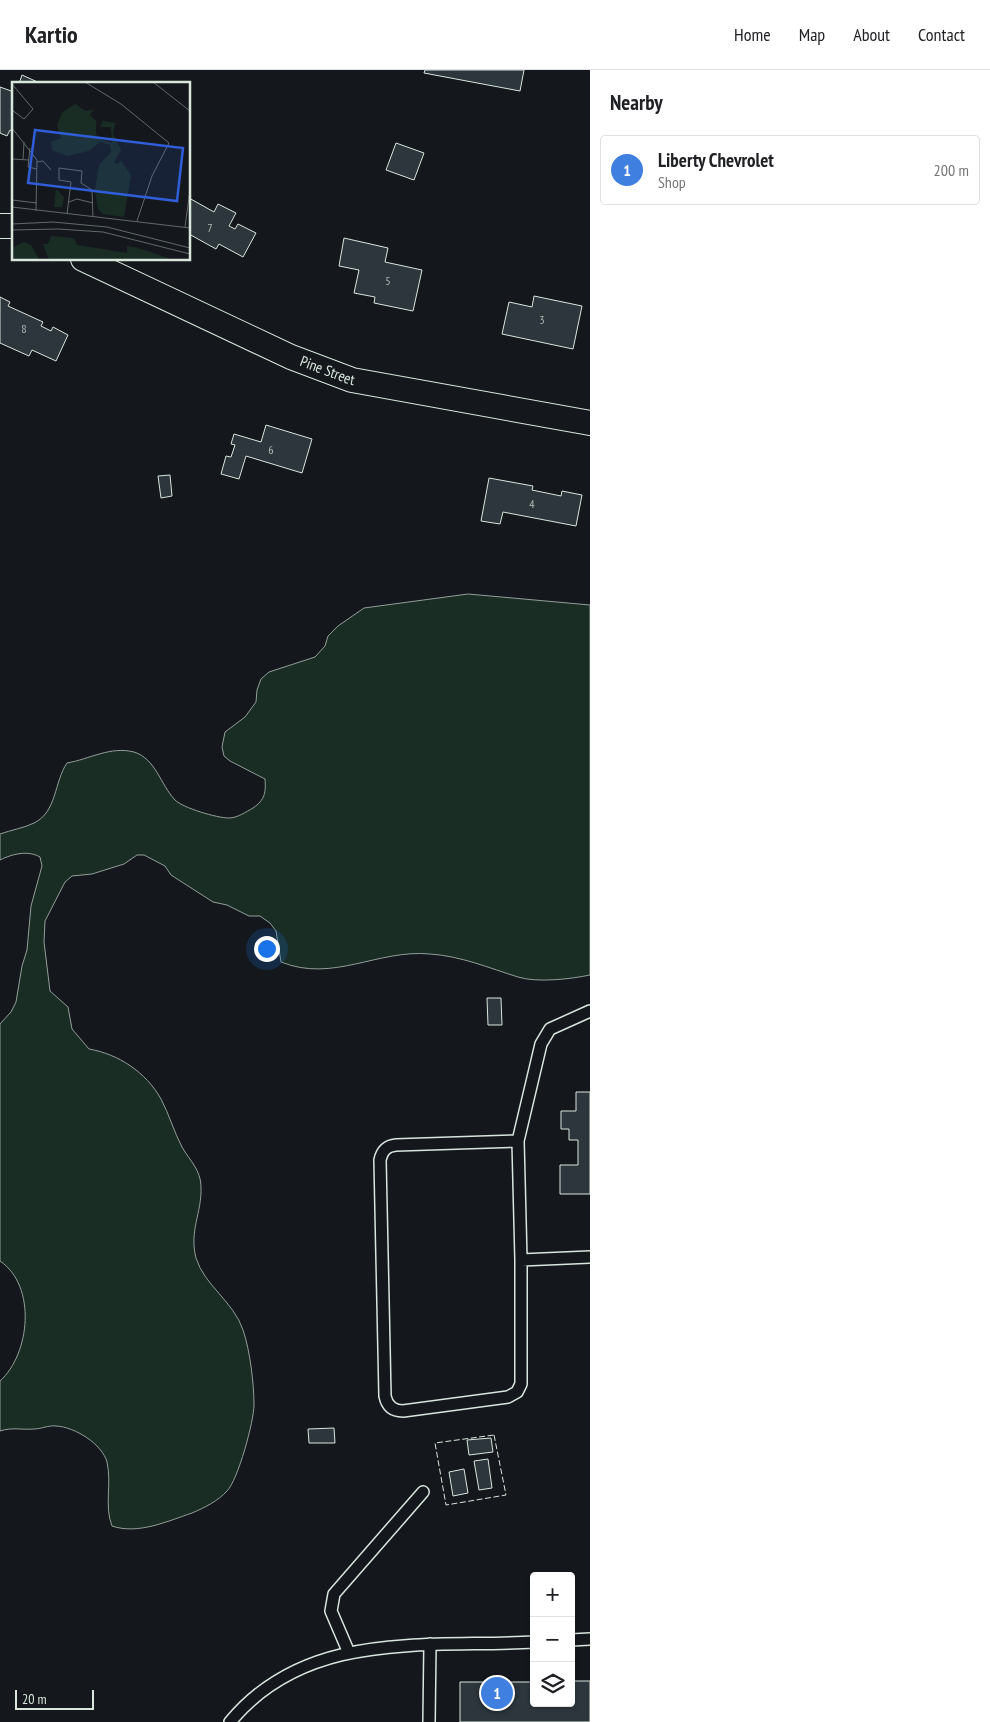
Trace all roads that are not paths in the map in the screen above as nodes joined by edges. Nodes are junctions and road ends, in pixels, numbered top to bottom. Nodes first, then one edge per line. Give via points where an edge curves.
1 (85, 260) edge
2 (590, 423) edge
3 (590, 1011) edge
4 (518, 1141) junction
5 (590, 1257) edge
6 (521, 1260) junction
7 (423, 1492) dead end
8 (590, 1639) edge
9 (575, 1640) edge
10 (530, 1642) edge
11 (430, 1644) junction
12 (349, 1653) junction
13 (230, 1722) edge
14 (429, 1722) edge

1 - 2 street, Pine Street via 291,357 352,380
3 - 4 lane via 550,1029 541,1044
4 - 6 lane
4 - 6 lane via 396,1145 387,1147 382,1154 385,1396 391,1407 403,1411 508,1397 517,1392 521,1381
5 - 6 lane
7 - 12 lane via 332,1598 332,1611
8 - 9 lane
10 - 11 lane
11 - 12 lane via 393,1645
11 - 14 lane
12 - 13 lane via 324,1659 287,1675 256,1694

